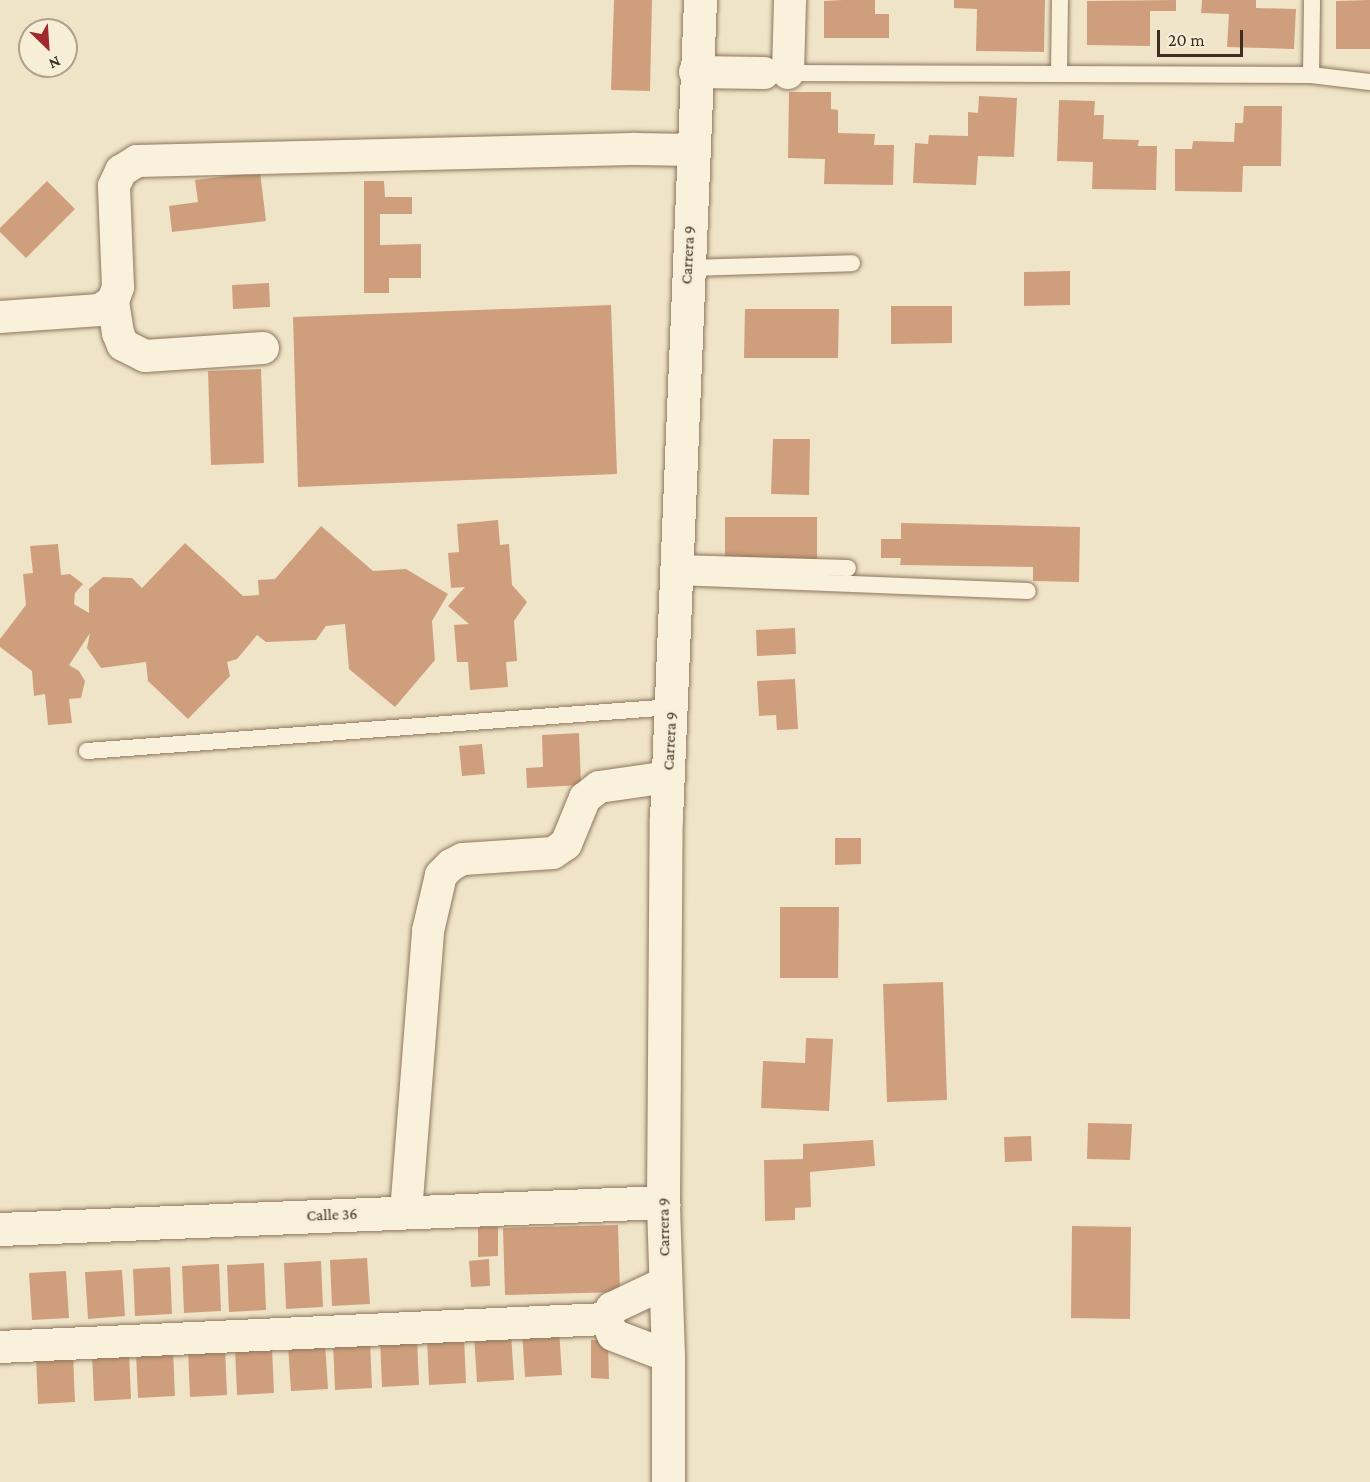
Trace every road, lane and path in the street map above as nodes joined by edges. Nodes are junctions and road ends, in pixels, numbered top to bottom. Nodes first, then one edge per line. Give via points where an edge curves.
1 (700, 0) edge
2 (790, 0) edge
3 (1059, 0) edge
4 (1312, 0) edge
5 (695, 72) junction
6 (1059, 72) junction
7 (776, 73) junction
8 (1311, 75) junction
9 (1370, 82) edge
10 (694, 150) junction
11 (852, 263) dead end
12 (688, 268) junction
13 (113, 301) junction
14 (0, 318) edge
15 (263, 348) dead end
16 (848, 568) dead end
17 (677, 570) junction
18 (1028, 591) dead end
19 (672, 707) junction
20 (87, 751) dead end
21 (668, 777) junction
22 (663, 1202) junction
23 (406, 1212) junction
24 (0, 1229) edge
25 (665, 1283) junction
26 (606, 1319) junction
27 (0, 1347) edge
28 (668, 1356) junction
29 (669, 1482) edge

1 - 5 main road, Carrera 9
2 - 7 street
3 - 6 lane
4 - 8 lane
5 - 7 street
5 - 10 main road, Carrera 9
6 - 7 lane
6 - 8 lane
8 - 9 lane
10 - 12 main road, Carrera 9
10 - 13 street via 137,161 121,171 114,186 118,287
11 - 12 lane
12 - 17 main road, Carrera 9
13 - 14 street via 100,310
13 - 15 street via 123,345 146,356
16 - 17 lane
17 - 18 lane
17 - 19 main road, Carrera 9
19 - 20 lane
19 - 21 main road, Carrera 9
21 - 22 main road, Carrera 9
21 - 23 street via 599,787 585,798 566,844 553,853 463,860 441,875 428,931
22 - 23 main road, Calle 36
22 - 25 main road, Carrera 9
23 - 24 main road, Calle 36
25 - 26 street via 612,1308
25 - 28 main road, Carrera 9
26 - 27 street
26 - 28 street via 613,1335
28 - 29 main road, Carrera 9

